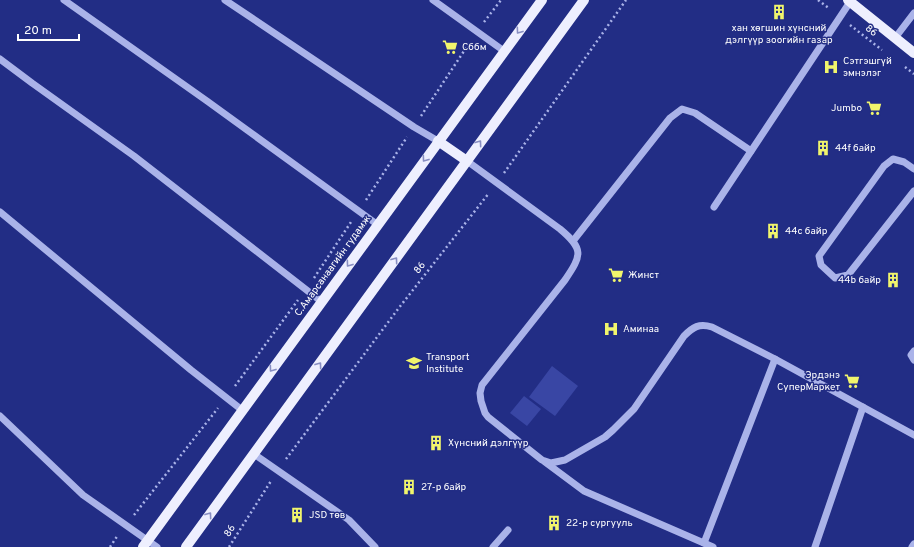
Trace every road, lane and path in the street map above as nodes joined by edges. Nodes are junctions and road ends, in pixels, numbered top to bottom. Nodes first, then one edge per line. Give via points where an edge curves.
1 (64, 0) edge
2 (225, 0) edge
3 (433, 0) edge
4 (542, 0) edge
5 (584, 0) edge
6 (626, 0) edge
7 (818, 0) edge
8 (849, 1) edge
9 (914, 13) edge
10 (840, 17) junction
11 (895, 38) junction
12 (883, 50) dead end
13 (504, 51) junction
14 (914, 53) edge
15 (0, 59) edge
16 (902, 64) dead end
17 (914, 74) edge
18 (438, 141) junction
19 (751, 150) junction
20 (467, 161) junction
21 (914, 169) edge
22 (497, 183) junction
23 (914, 191) edge
24 (714, 207) dead end
25 (0, 212) edge
26 (378, 225) junction
27 (573, 241) junction
28 (322, 302) junction
29 (914, 351) edge
30 (775, 359) junction
31 (914, 360) edge
32 (863, 407) junction
33 (242, 410) junction
34 (0, 416) edge
35 (914, 435) edge
36 (254, 454) junction
37 (542, 460) junction
38 (278, 471) junction
39 (508, 530) dead end
40 (704, 543) junction
41 (146, 544) edge
42 (914, 544) edge
43 (158, 547) edge
44 (186, 547) edge
45 (229, 547) edge
46 (375, 547) edge
47 (493, 547) edge
48 (713, 547) edge
49 (815, 547) edge
50 (912, 547) edge

1 - 26 street
2 - 18 street
3 - 13 street
4 -> 13 main road, С.Амарсанаагийн гудамж
20 -> 5 main road
6 - 22 path, 86
7 - 10 path, 86
8 - 10 street
8 - 11 main road
9 - 11 street
10 - 12 path, 86
10 - 19 street
11 - 14 main road
13 - 18 main road, С.Амарсанаагийн гудамж
15 - 28 street via 134,156
16 - 17 path
18 - 20 main road
18 -> 26 main road, С.Амарсанаагийн гудамж
19 - 24 street
19 - 27 street via 696,113 682,109 670,118
20 - 22 street
36 -> 20 main road
21 - 23 street via 904,162 893,159 884,166 819,256 821,265 835,278 848,275
22 - 27 street
22 - 38 path, 86 via 398,309
25 - 33 street via 185,366
26 -> 28 main road, С.Амарсанаагийн гудамж
27 - 37 street via 579,253 575,265 482,385 480,393 488,417
28 -> 33 main road, С.Амарсанаагийн гудамж
29 - 31 street via 911,355
30 - 32 street
30 - 37 street via 712,327 697,326 684,336 634,410 605,437 564,460 551,463
30 - 40 street
32 - 35 street
32 - 49 street
33 - 41 main road, С.Амарсанаагийн гудамж
34 - 41 street via 83,495
36 - 38 street
44 -> 36 main road
37 - 40 street via 584,492
38 - 45 path, 86
38 - 46 street via 350,520
39 - 47 street
40 - 48 street
41 - 43 street
42 - 50 street

